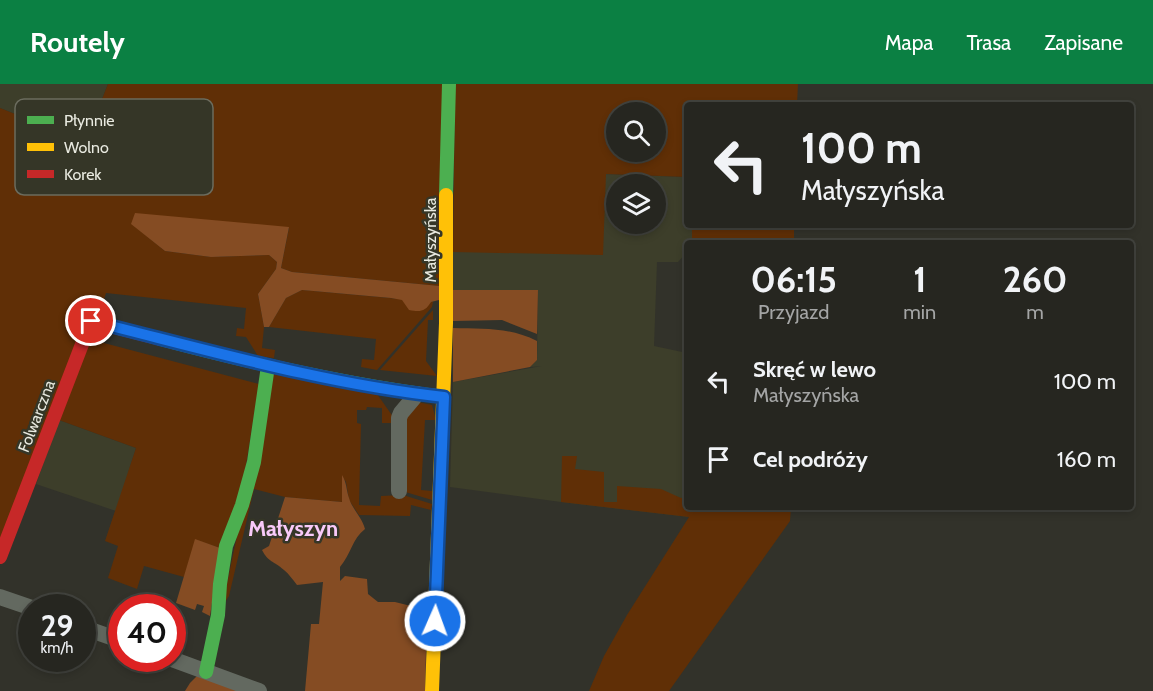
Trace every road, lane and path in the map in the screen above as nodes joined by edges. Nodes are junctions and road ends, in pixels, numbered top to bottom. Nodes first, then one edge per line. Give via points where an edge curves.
1 (449, 84) edge
2 (268, 366) junction
3 (417, 394) junction
4 (444, 397) junction
5 (399, 491) dead end
6 (0, 557) edge
7 (0, 597) edge
8 (18, 603) edge
9 (186, 664) edge
10 (206, 672) junction
11 (259, 691) edge
12 (432, 691) edge

1 - 4 street, Małyszyńska
2 - 3 street
2 - 6 street, Folwarczna via 91,321
2 - 10 street via 254,462 226,546
3 - 4 street
3 - 5 street via 399,418
4 - 12 street, Małyszyńska
7 - 8 street
9 - 10 street
10 - 11 street

